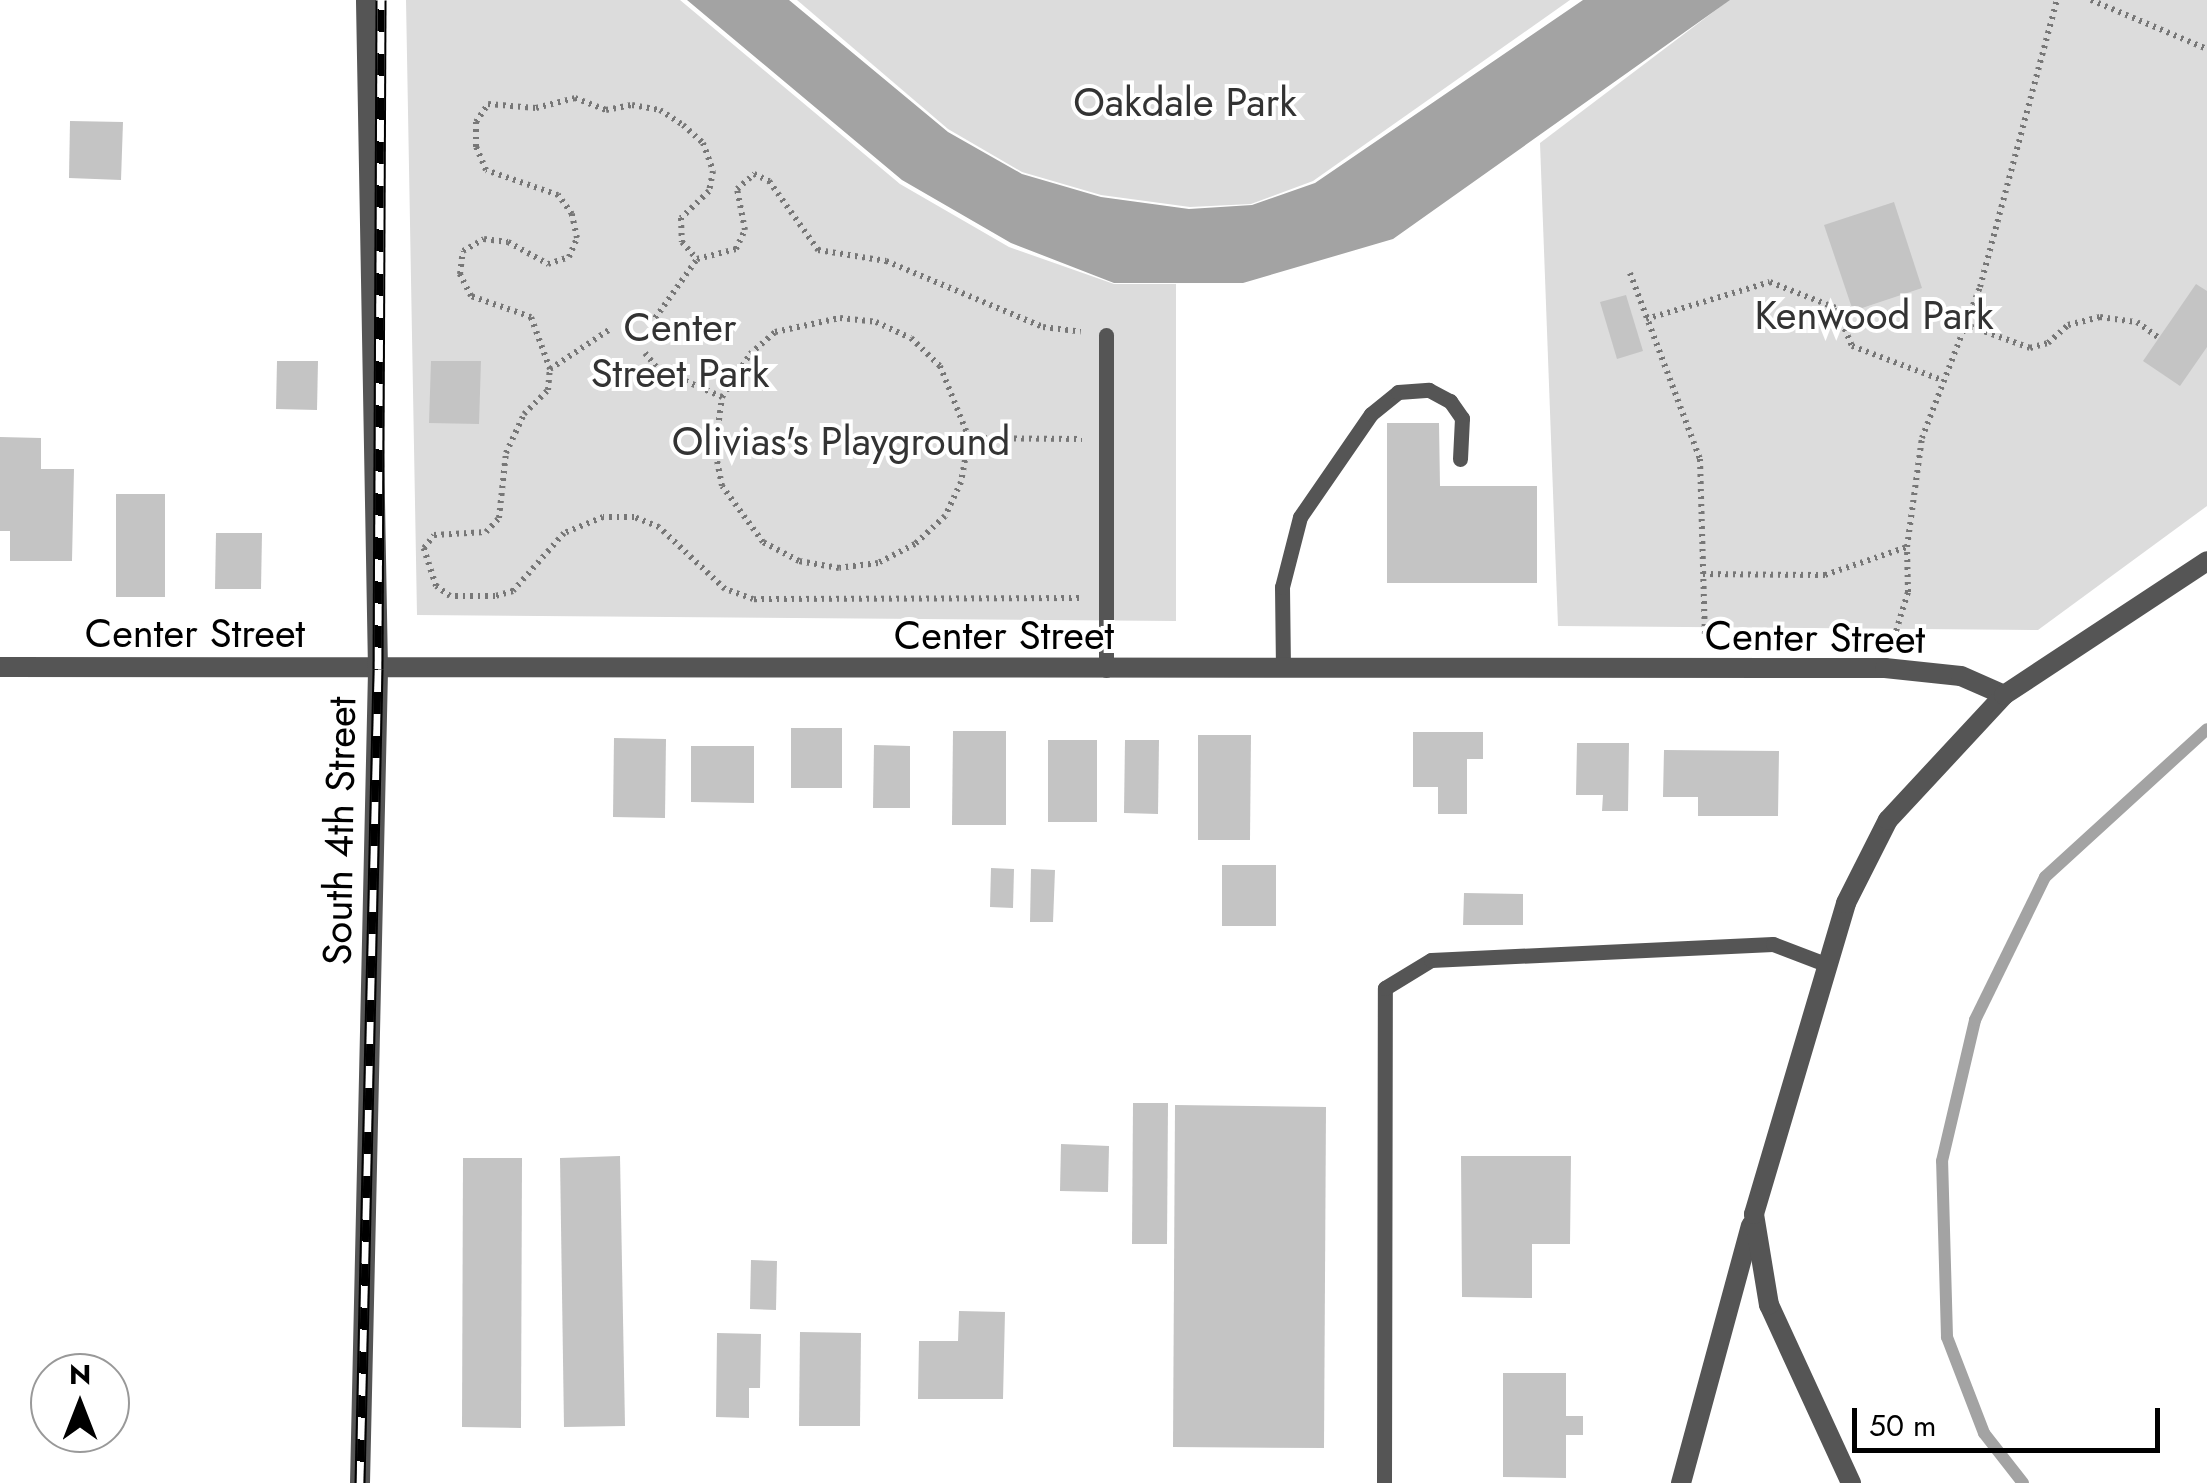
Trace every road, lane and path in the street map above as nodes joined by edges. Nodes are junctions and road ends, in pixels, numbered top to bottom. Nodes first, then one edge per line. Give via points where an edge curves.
1 (366, 0) edge
2 (2057, 0) edge
3 (2092, 0) edge
4 (2207, 50) edge
5 (696, 259) junction
6 (1630, 273) dead end
7 (1646, 319) junction
8 (651, 324) dead end
9 (1964, 324) junction
10 (609, 330) dead end
11 (1106, 335) joint
12 (2159, 338) dead end
13 (646, 353) dead end
14 (550, 369) junction
15 (1942, 380) junction
16 (722, 398) junction
17 (969, 438) junction
18 (1106, 439) junction
19 (1460, 459) dead end
20 (1907, 547) junction
21 (2207, 561) edge
22 (1703, 574) junction
23 (1106, 598) junction
24 (0, 667) edge
25 (1885, 668) junction
26 (1706, 669) junction
27 (378, 670) junction
28 (1106, 670) junction
29 (1283, 670) junction
30 (2004, 695) junction
31 (1826, 964) junction
32 (1754, 1214) junction
33 (360, 1483) edge
34 (1384, 1483) edge
35 (1681, 1483) edge
36 (1851, 1483) edge

1 - 27 street, South 4th Street
2 - 9 path via 2031,110
3 - 4 path
5 - 8 path
5 - 11 path via 736,249 746,230 737,188 754,174 769,181 818,250 886,261 1043,327
5 - 14 path via 682,242 681,218 709,191 713,171 703,143 683,125 660,110 588,108 575,98 536,108 488,104 476,122 476,147 486,170 558,195 572,214 577,238 569,257 548,264 508,242 484,239 464,251 460,274 471,296 531,317
6 - 7 path
7 - 15 path via 1770,282 1836,308 1852,346
7 - 22 path via 1700,458
9 - 12 path via 2030,348 2048,343 2068,325 2100,317 2137,322
9 - 15 path
10 - 14 path
11 - 18 lane
13 - 16 path via 658,370
14 - 23 path via 548,390 524,414 506,453 498,518 486,532 434,535 424,548 436,586 450,596 513,590 564,534 603,517 634,517 659,526 725,589 753,600
15 - 20 path via 1922,438
16 - 17 path via 750,354 775,332 840,318 876,322 912,338 940,366
16 - 17 path via 714,450 738,516 763,542 799,560 839,568 878,563 915,544 945,516 962,482
17 - 18 path
18 - 23 lane
19 - 29 lane via 1462,418 1439,395 1398,392 1371,414 1300,517 1282,587
20 - 22 path via 1825,575
20 - 25 path via 1908,592
21 - 30 street
22 - 26 path
23 - 28 lane
24 - 27 street, Center Street
25 - 26 street, Center Street
25 - 30 street, Center Street via 1960,676
26 - 29 street, Center Street
27 - 28 street, Center Street
27 - 33 street, South 4th Street
28 - 29 street, Center Street
30 - 31 street via 1888,820 1846,903
31 - 32 street
31 - 34 lane via 1773,944 1431,960 1385,988
32 - 35 street
32 - 36 street via 1769,1306

